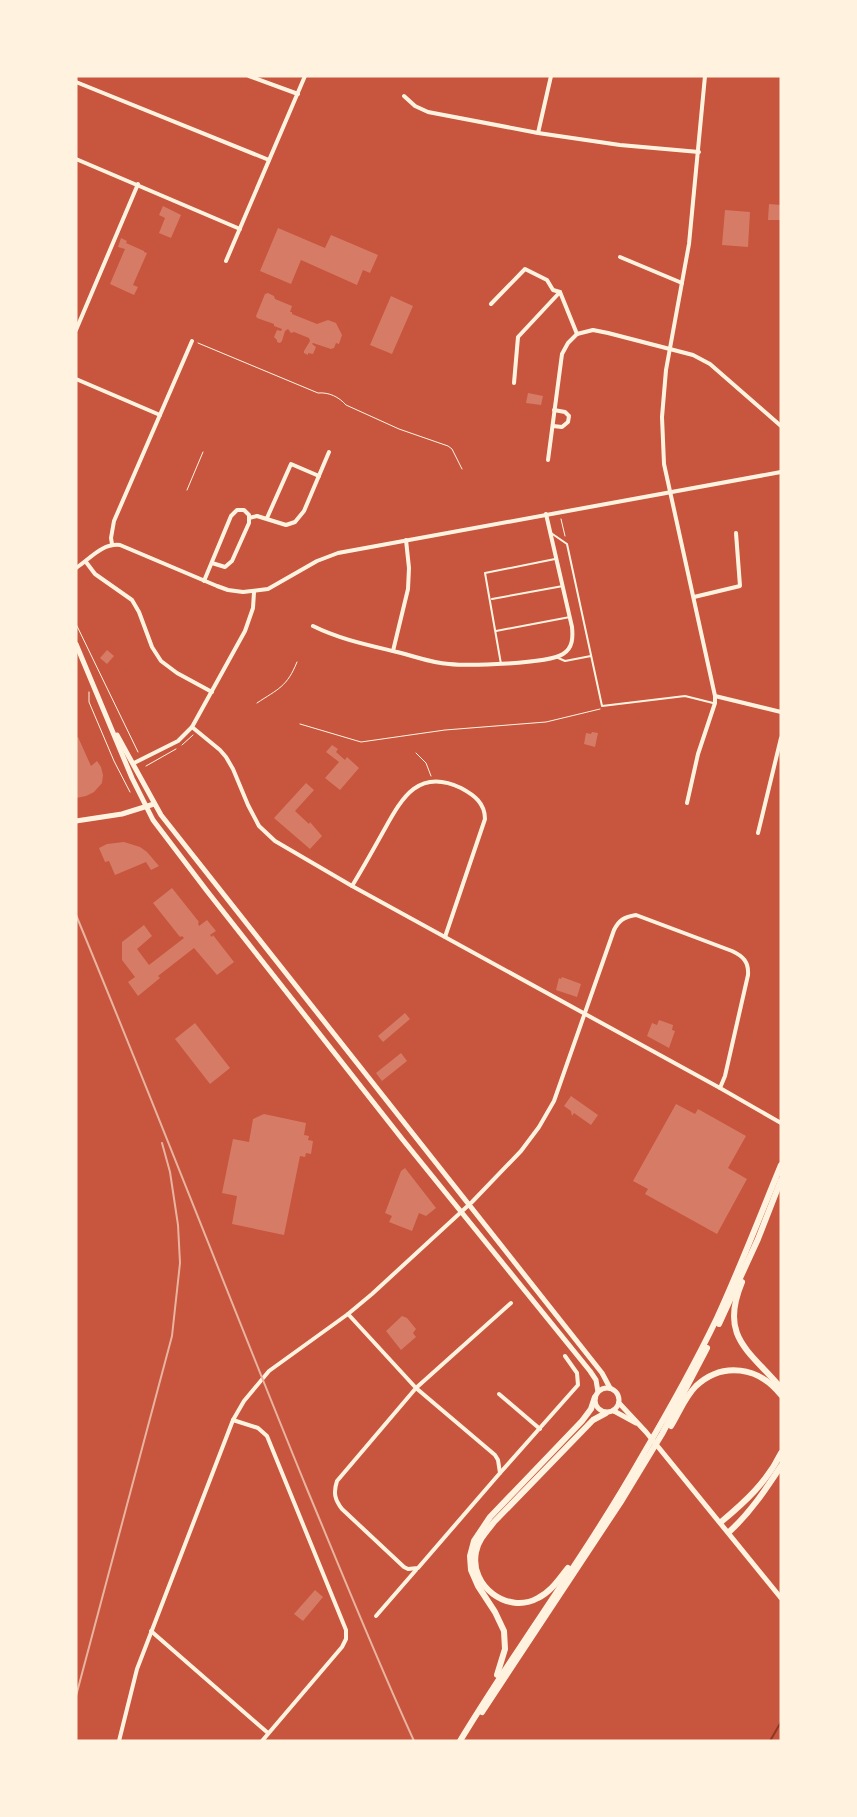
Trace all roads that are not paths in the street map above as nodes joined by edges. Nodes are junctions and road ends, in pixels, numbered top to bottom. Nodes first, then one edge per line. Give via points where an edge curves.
1 (249, 76) edge
2 (305, 76) edge
3 (551, 76) edge
4 (705, 76) edge
5 (76, 82) edge
6 (298, 94) junction
7 (404, 96) dead end
8 (538, 133) junction
9 (699, 152) junction
10 (76, 159) edge
11 (269, 160) junction
12 (138, 184) junction
13 (240, 229) junction
14 (620, 257) dead end
15 (226, 261) dead end
16 (682, 283) junction
17 (560, 292) junction
18 (491, 304) dead end
19 (76, 330) edge
20 (578, 334) junction
21 (192, 340) road end
22 (670, 348) junction
23 (76, 379) edge
24 (514, 383) dead end
25 (554, 410) junction
26 (160, 415) junction
27 (552, 426) junction
28 (781, 426) edge
29 (330, 452) dead end
30 (548, 460) dead end
31 (781, 472) edge
32 (319, 476) junction
33 (670, 492) junction
34 (546, 514) junction
35 (249, 518) junction
36 (267, 518) junction
37 (736, 532) dead end
38 (551, 533) junction
39 (406, 540) junction
40 (112, 544) junction
41 (557, 558) junction
42 (86, 562) junction
43 (212, 563) junction
44 (76, 568) edge
45 (204, 581) junction
46 (563, 586) junction
47 (254, 592) junction
48 (694, 597) junction
49 (490, 599) junction
50 (570, 617) junction
51 (313, 626) dead end
52 (496, 631) junction
53 (76, 644) edge
54 (393, 651) junction
55 (591, 656) junction
56 (556, 657) junction
57 (501, 664) junction
58 (212, 692) junction
59 (715, 696) junction
60 (714, 703) junction
61 (781, 712) edge
62 (111, 726) junction
63 (192, 727) junction
64 (781, 738) edge
65 (134, 763) junction
66 (687, 803) dead end
67 (154, 804) junction
68 (146, 807) junction
69 (76, 821) edge
70 (758, 833) dead end
71 (352, 886) junction
72 (445, 937) junction
73 (585, 1015) junction
74 (720, 1088) junction
75 (372, 1101) junction
76 (781, 1123) edge
77 (417, 1141) junction
78 (781, 1165) edge
79 (781, 1180) edge
80 (469, 1206) junction
81 (461, 1212) junction
82 (758, 1239) junction
83 (511, 1303) dead end
84 (348, 1314) junction
85 (565, 1356) dead end
86 (416, 1388) junction
87 (610, 1388) junction
88 (781, 1388) edge
89 (499, 1394) dead end
90 (596, 1395) junction
91 (781, 1395) edge
92 (620, 1403) junction
93 (614, 1411) junction
94 (606, 1413) junction
95 (233, 1420) junction
96 (668, 1422) junction
97 (640, 1426) junction
98 (540, 1429) junction
99 (781, 1453) edge
100 (643, 1460) junction
101 (781, 1466) edge
102 (500, 1473) junction
103 (721, 1522) junction
104 (729, 1532) junction
105 (586, 1546) junction
106 (418, 1568) junction
107 (781, 1598) edge
108 (376, 1616) dead end
109 (151, 1631) junction
110 (494, 1685) junction
111 (268, 1733) junction
112 (119, 1741) edge
113 (262, 1741) edge
114 (461, 1741) edge

1 - 6 street
2 - 6 street
3 - 8 street
4 - 9 street
5 - 11 street
6 - 11 street
7 - 8 street via 428,112
8 - 9 street
9 - 16 street
10 - 12 street
11 - 13 street
12 - 13 street
12 - 19 street
13 - 15 street
14 - 16 street
16 - 22 street
17 - 18 street via 553,290 547,280 525,269
17 - 20 street
17 - 24 street via 518,337
20 - 22 street via 593,330
20 - 25 street via 562,354
21 - 26 street
22 - 28 street via 710,364
22 - 33 street via 662,417 664,464
23 - 26 street
25 - 27 street
25 - 27 street via 569,416 562,427
26 - 40 street via 114,521
27 - 30 street
29 - 32 street
31 - 33 street
32 - 36 street via 304,511 295,522 281,524
32 - 36 street via 291,464
33 - 34 street
33 - 48 street
34 - 38 street
34 - 39 street
35 - 36 street
35 - 43 street via 232,562 225,567
35 - 43 street via 244,510 234,512
37 - 48 street via 740,586
38 - 41 street
38 - 55 lane via 567,544
39 - 47 street via 338,553 268,589
39 - 54 street via 408,589
40 - 42 street
40 - 45 street
41 - 46 street
41 - 49 lane via 485,573
42 - 44 street
42 - 58 street via 95,574 132,600 160,661
43 - 45 street
45 - 47 street via 236,592
46 - 49 lane
46 - 50 street
47 - 58 street via 251,618
48 - 59 street
49 - 52 lane
50 - 52 lane
50 - 56 street via 571,645 564,654
51 - 54 street via 332,636
52 - 57 lane
53 - 62 main road
54 - 57 street via 449,664
55 - 56 lane via 565,661
55 - 60 lane via 602,706 684,696
56 - 57 street
58 - 63 street
59 - 60 street
59 - 61 street
60 - 66 street
62 - 65 main road
62 - 68 main road
63 - 65 street via 178,740
63 - 71 street via 226,757 248,805 268,835
64 - 70 street
65 - 67 main road
67 - 68 main road
67 - 77 main road
68 - 69 main road
68 - 75 main road via 207,891
71 - 72 street
71 - 72 street via 403,798 412,789 432,781 467,791 480,802 485,813 484,826
72 - 73 street
73 - 74 street
73 - 74 street via 614,930 619,921 627,917 636,915 740,955 746,960 748,975
73 - 80 street via 554,1100 539,1127
74 - 76 street
75 - 77 main road via 378,1099 383,1102
75 - 81 main road
77 - 80 main road
78 - 96 highway via 745,1255
79 - 82 highway
80 - 81 street
80 - 87 main road via 602,1373
81 - 84 street
81 - 90 main road via 590,1371 596,1380
82 - 88 highway via 736,1299 735,1326 749,1355
82 - 96 highway via 721,1320
83 - 86 street
84 - 86 street
84 - 95 street via 269,1371
85 - 98 street via 577,1373 578,1385
86 - 102 street via 495,1455
86 - 106 street via 337,1481 334,1494 342,1509 404,1567
87 - 90 main road
87 - 92 main road via 619,1395
89 - 98 street
90 - 94 main road via 596,1406
90 - 110 highway via 582,1421 490,1517 474,1541 470,1556 472,1570 501,1623 505,1639 503,1659
91 - 96 highway via 768,1381 748,1371 720,1372 696,1386
92 - 93 main road
92 - 97 main road
93 - 94 main road
93 - 97 main road
94 - 105 highway via 593,1420 494,1522 476,1551 476,1567 484,1585 497,1597 515,1603 526,1602 551,1589
95 - 109 street
95 - 111 street via 258,1428 267,1436 346,1630 342,1648
96 - 100 highway
96 - 100 highway
97 - 103 main road
98 - 102 street
99 - 103 highway via 755,1492
100 - 105 highway
100 - 114 highway via 597,1540
101 - 104 highway via 768,1487
102 - 106 street
103 - 104 main road
104 - 107 main road
105 - 110 highway
106 - 108 street
109 - 111 street
109 - 112 street via 137,1669
110 - 114 highway
111 - 113 street

